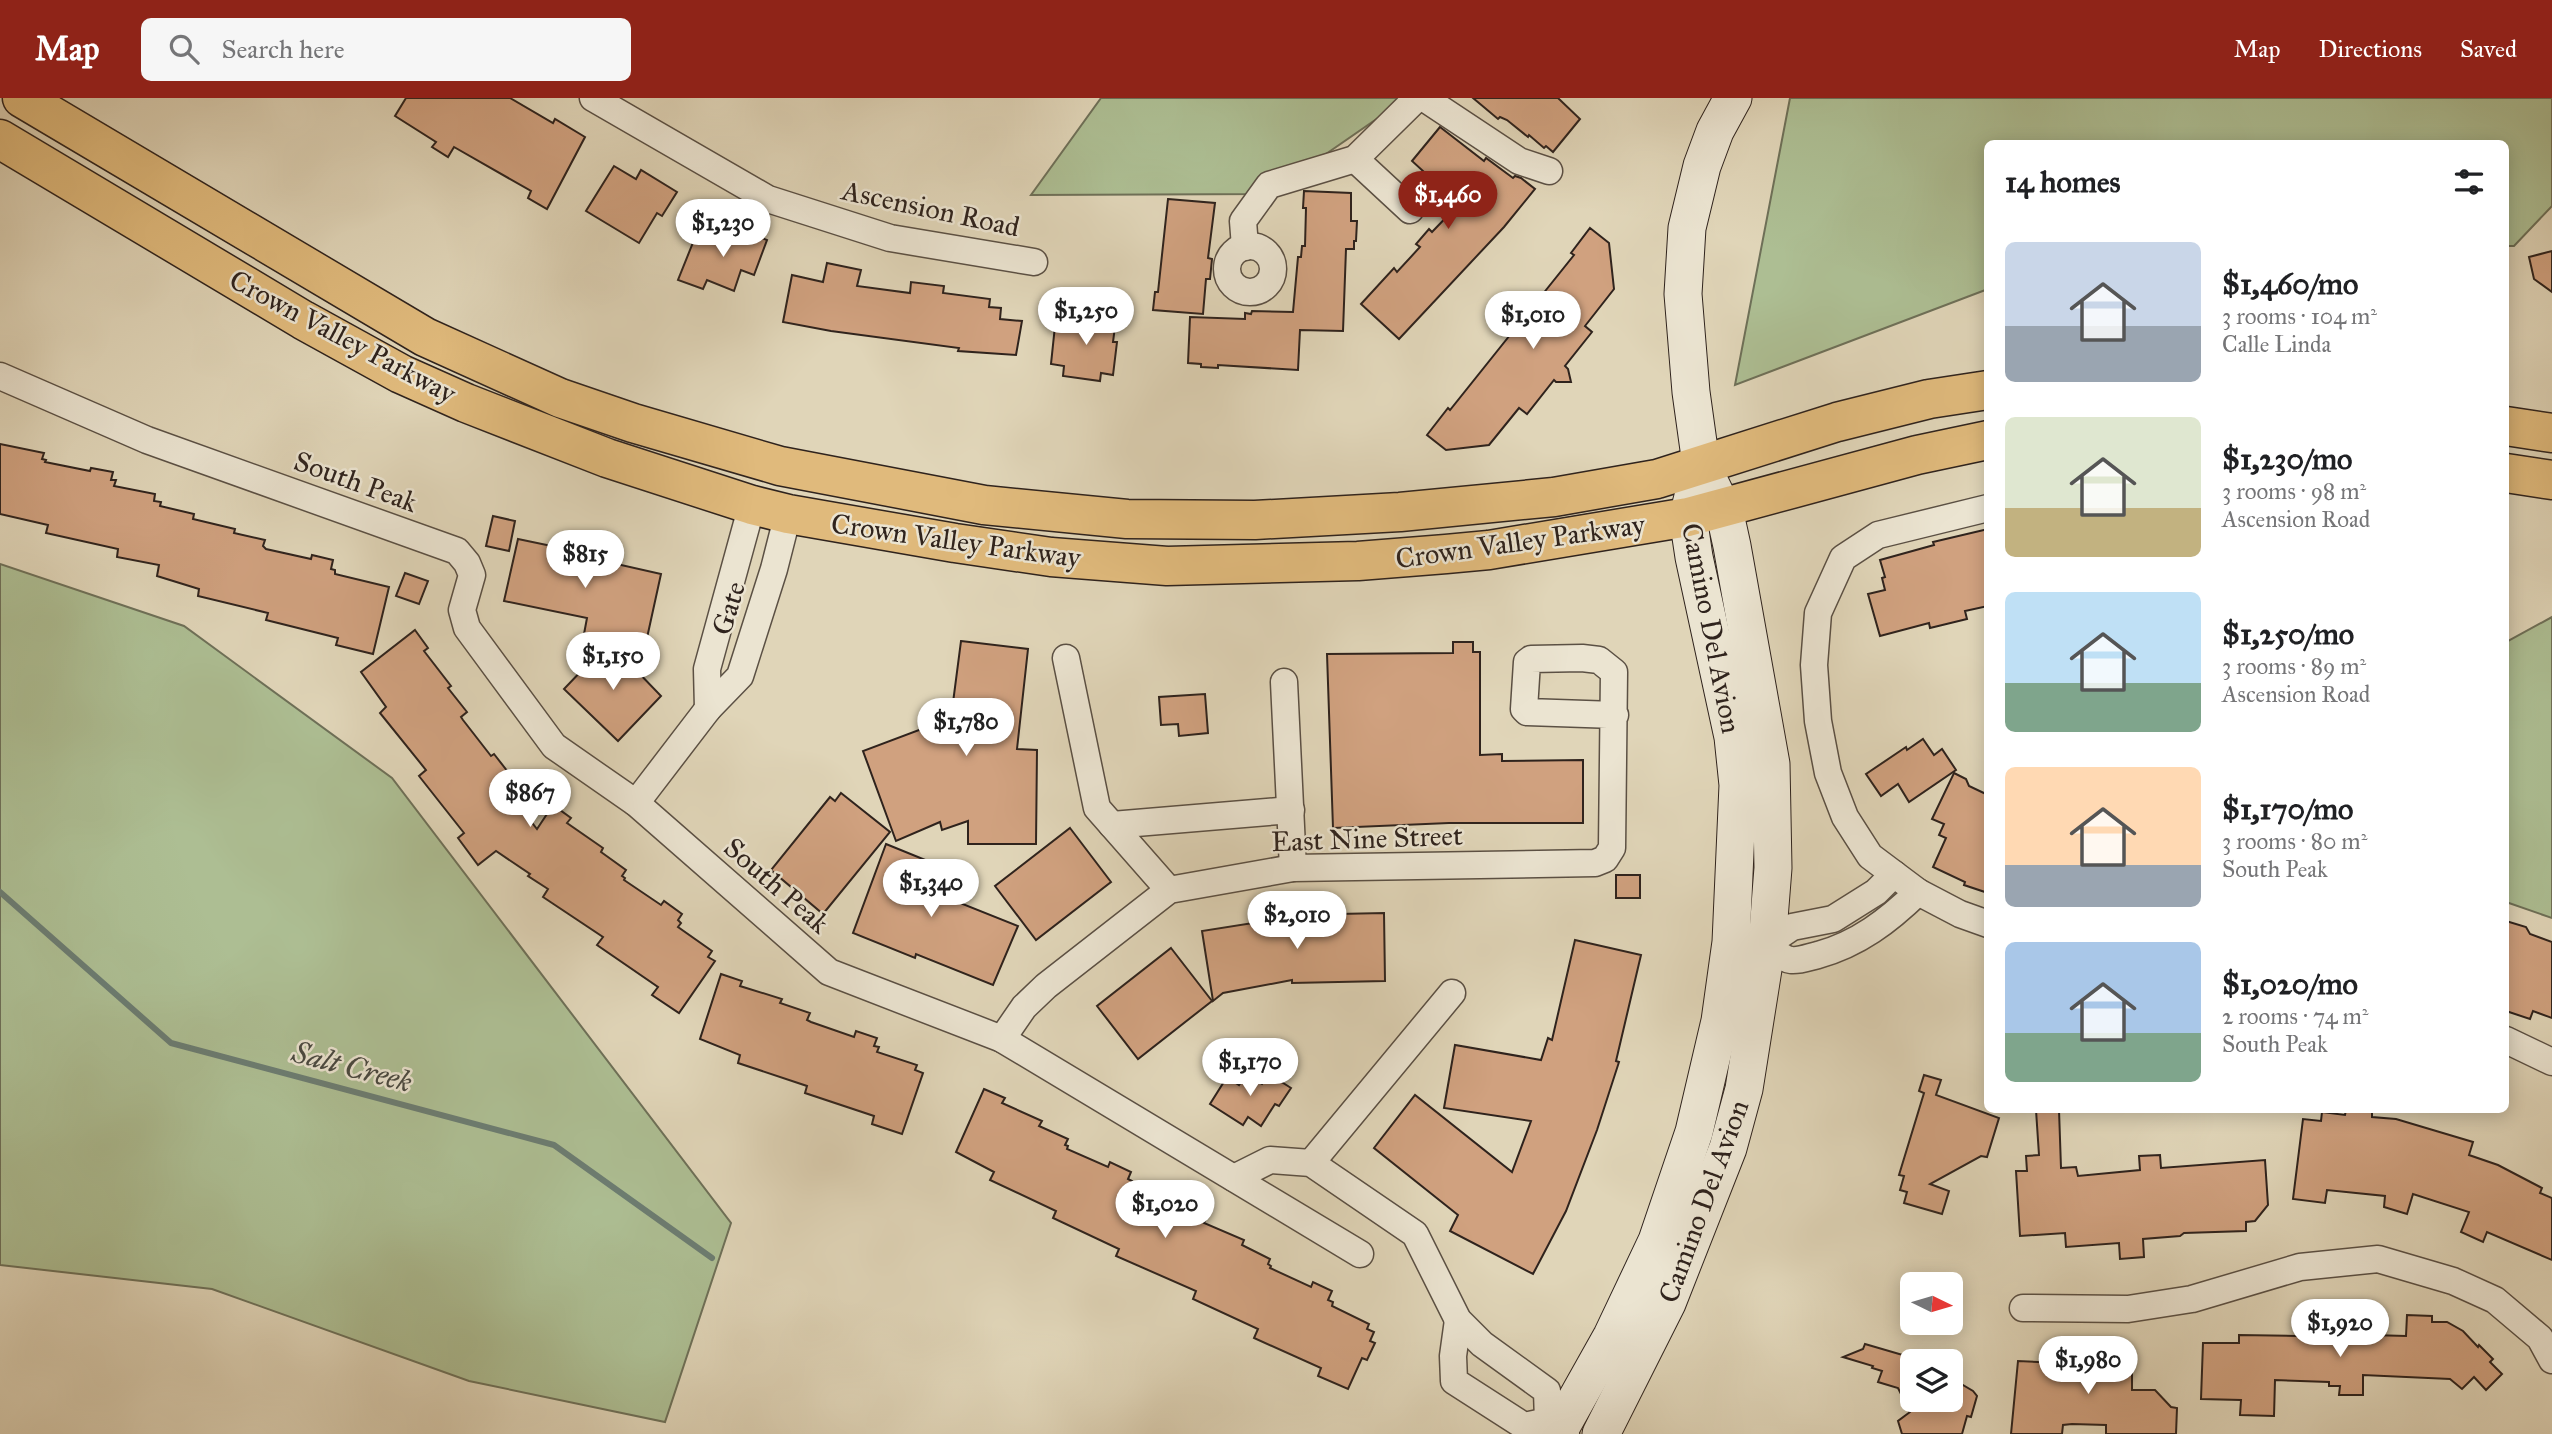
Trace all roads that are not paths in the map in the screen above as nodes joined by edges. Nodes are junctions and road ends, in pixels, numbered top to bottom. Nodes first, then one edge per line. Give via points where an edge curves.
1 (22, 98) edge
2 (593, 98) edge
3 (1417, 98) edge
4 (1424, 98) edge
5 (1733, 98) edge
6 (0, 139) edge
7 (1355, 159) junction
8 (1549, 171) dead end
9 (1410, 210) dead end
10 (1245, 247) dead end
11 (1034, 262) dead end
12 (0, 376) edge
13 (1984, 391) edge
14 (2509, 426) edge
15 (2552, 433) edge
16 (1984, 441) edge
17 (1701, 464) junction
18 (2509, 473) edge
19 (2552, 480) edge
20 (770, 509) junction
21 (1984, 509) edge
22 (1705, 512) junction
23 (718, 629) junction
24 (752, 638) junction
25 (1066, 658) dead end
26 (1284, 682) dead end
27 (708, 709) junction
28 (1615, 715) dead end
29 (636, 803) junction
30 (1291, 810) junction
31 (1112, 825) junction
32 (1293, 867) junction
33 (1894, 874) junction
34 (1169, 890) junction
35 (1918, 892) junction
36 (1855, 905) junction
37 (1984, 923) edge
38 (1874, 931) junction
39 (1731, 942) junction
40 (1767, 944) junction
41 (1452, 993) dead end
42 (1002, 1039) junction
43 (2509, 1042) edge
44 (2552, 1062) edge
45 (1311, 1163) junction
46 (1234, 1178) junction
47 (1360, 1254) dead end
48 (2023, 1308) dead end
49 (1458, 1321) junction
50 (1504, 1360) junction
51 (2552, 1360) edge
52 (1480, 1399) junction
53 (1558, 1430) edge
54 (1601, 1434) edge

1 - 17 main road, Crown Valley Parkway via 425,337 561,397 780,466 984,505 1127,519 1255,520 1554,497 1657,479
2 - 11 street, Ascension Road via 768,199 890,238
3 - 7 street
4 - 8 street via 1519,160
5 - 17 main road, Camino Del Avion via 1702,166 1687,228 1683,294
6 - 20 main road, Crown Valley Parkway via 401,374 607,458
7 - 9 street
7 - 10 street via 1269,185 1243,221
12 - 29 street, South Peak via 147,440 457,551 472,575 462,610 467,628 554,746
13 - 17 main road, Crown Valley Parkway via 1837,422
14 - 15 main road
16 - 22 main road, Crown Valley Parkway via 1917,454
17 - 22 main road, Camino Del Avion
18 - 19 main road
20 - 22 main road, Crown Valley Parkway via 895,534 1051,557 1194,566 1457,553
20 - 23 street, Gate
20 - 24 street, Gate
21 - 33 street via 1878,535 1843,558 1818,613 1814,665 1828,774 1844,817 1870,856
22 - 39 main road, Camino Del Avion via 1694,557 1733,737 1738,785
22 - 40 main road, Camino Del Avion via 1732,546 1771,764 1773,868
23 - 24 street
23 - 27 street, Gate via 707,669
24 - 27 street, Gate via 740,676
25 - 31 street via 1097,807
26 - 30 street
27 - 29 street, Gate
28 - 32 street, East Nine Street via 1612,848 1605,859 1595,863
29 - 42 street, South Peak via 829,972
30 - 31 street
30 - 32 street
31 - 34 street
32 - 34 street, East Nine Street
33 - 35 street
33 - 36 street
34 - 42 street, East Nine Street via 1046,986 1024,1007
35 - 37 street
35 - 38 street
36 - 38 street
36 - 40 street via 1833,919 1792,927
38 - 40 street via 1838,950 1799,960 1787,959
39 - 40 street
39 - 53 main road, Camino Del Avion via 1720,1021 1694,1132 1657,1241 1612,1336
40 - 54 main road, Camino Del Avion via 1744,1089 1728,1148 1667,1303
41 - 45 street
42 - 46 street, South Peak
43 - 44 street
45 - 46 street via 1270,1160
45 - 49 street via 1415,1234
46 - 47 street, South Peak
48 - 51 street via 2128,1309 2192,1299 2300,1268 2378,1259 2453,1281 2495,1300 2540,1338
49 - 50 street
49 - 52 street via 1454,1381
50 - 52 street
50 - 53 street via 1546,1391
52 - 53 street via 1524,1426

